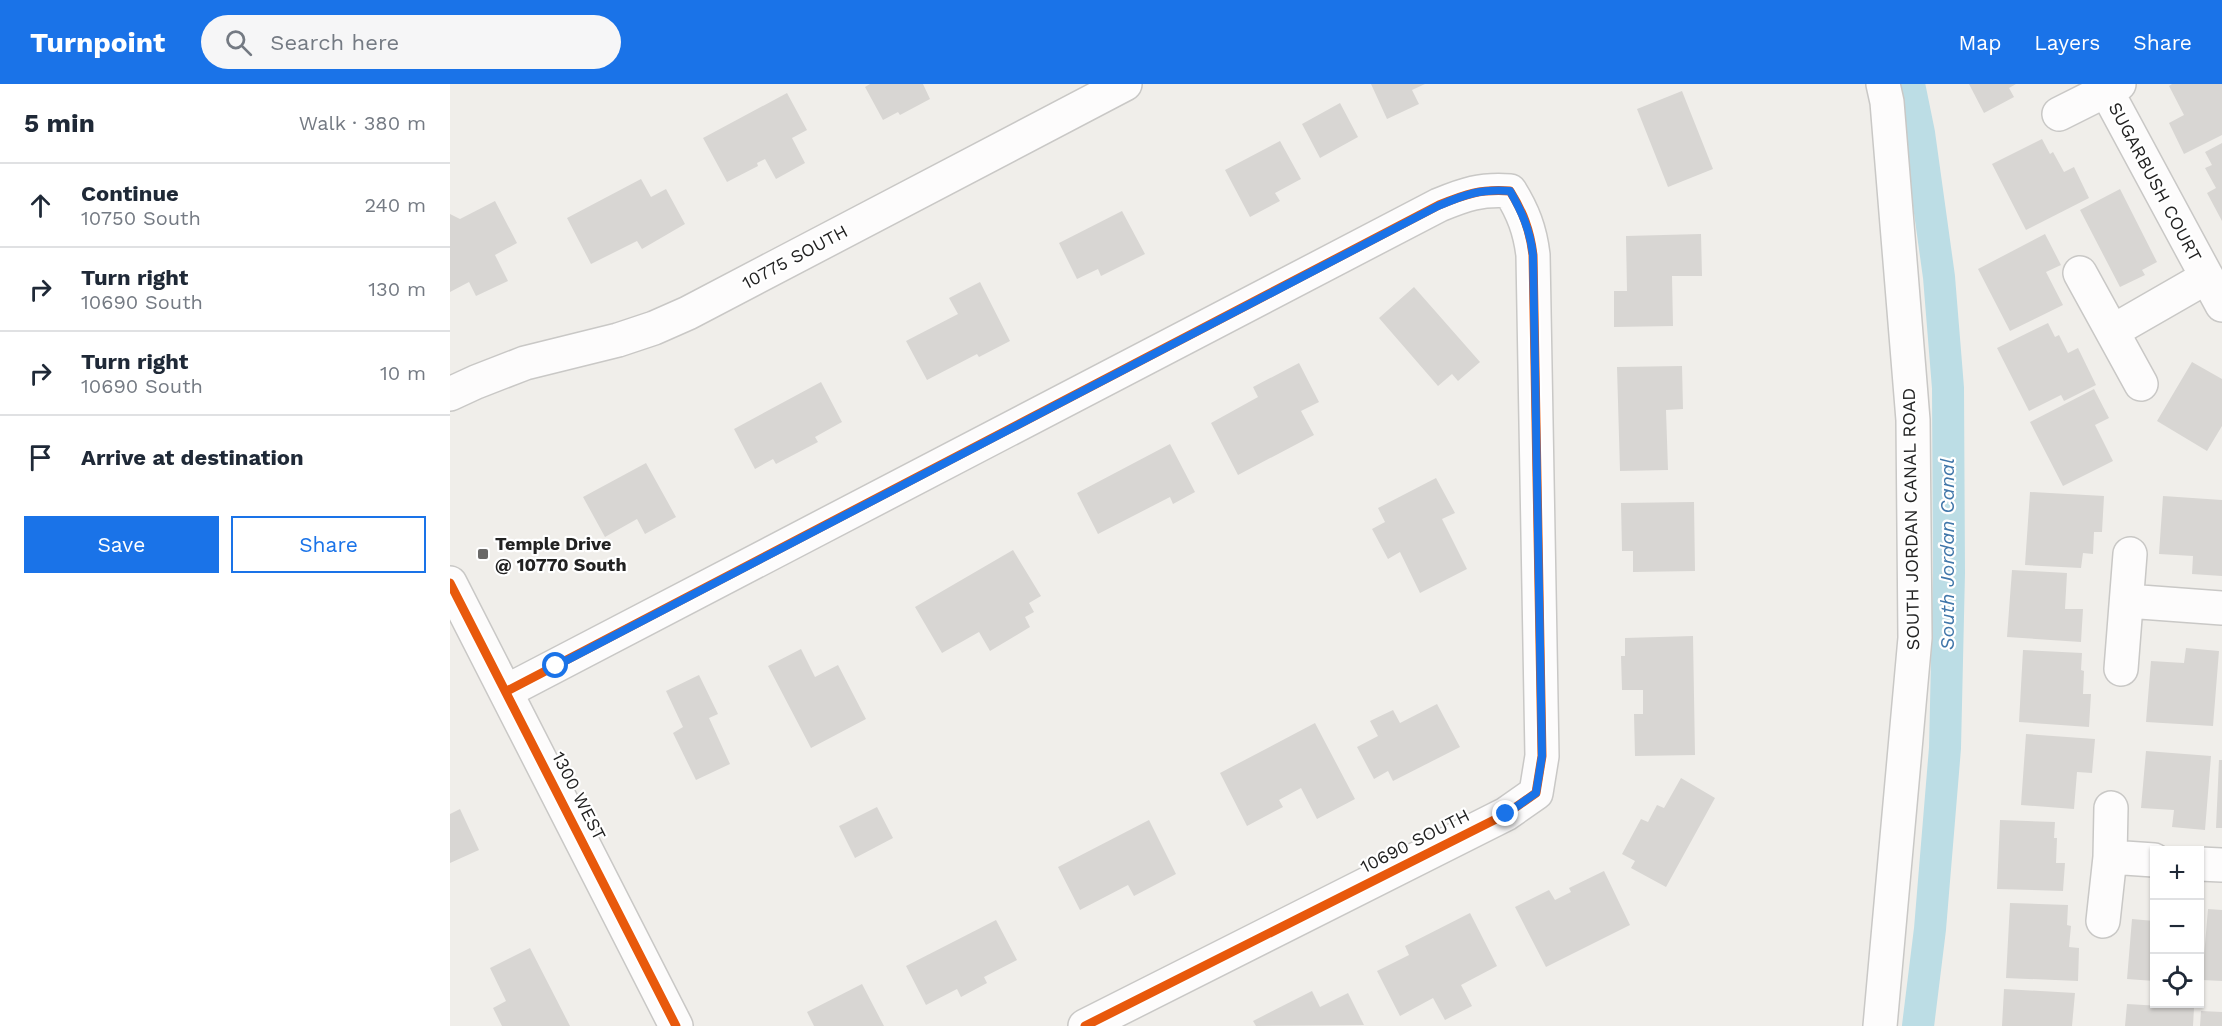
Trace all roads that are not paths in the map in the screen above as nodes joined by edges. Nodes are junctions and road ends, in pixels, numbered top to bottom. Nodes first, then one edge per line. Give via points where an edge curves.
1 (1125, 84) edge
2 (1883, 84) edge
3 (2112, 87) edge
4 (2059, 114) dead end
5 (2080, 273) dead end
6 (2214, 291) edge
7 (2113, 331) junction
8 (2141, 384) dead end
9 (450, 394) edge
10 (2130, 554) dead end
11 (450, 582) edge
12 (2127, 601) junction
13 (2222, 608) edge
14 (2121, 669) dead end
15 (507, 691) junction
16 (2111, 808) dead end
17 (2110, 857) junction
18 (2150, 860) edge
19 (2204, 864) edge
20 (2222, 865) edge
21 (2103, 921) dead end
22 (676, 1026) edge
23 (1085, 1026) edge
24 (1880, 1026) edge

1 - 9 street, 10775 SOUTH via 688,314 618,340 525,363
2 - 24 street, SOUTH JORDAN CANAL ROAD via 1913,420 1915,638
3 - 4 street, SUGARBUSH COURT
3 - 6 street, SUGARBUSH COURT
5 - 7 street
6 - 7 street
7 - 8 street
10 - 12 street
11 - 15 street, 1300 WEST
12 - 13 street
12 - 14 street
15 - 22 street, 1300 WEST
15 - 23 street, 10690 SOUTH via 1438,206 1487,189 1510,191 1530,232 1533,255 1542,756 1536,793 1506,814
16 - 17 street
17 - 18 street
17 - 21 street
19 - 20 street

